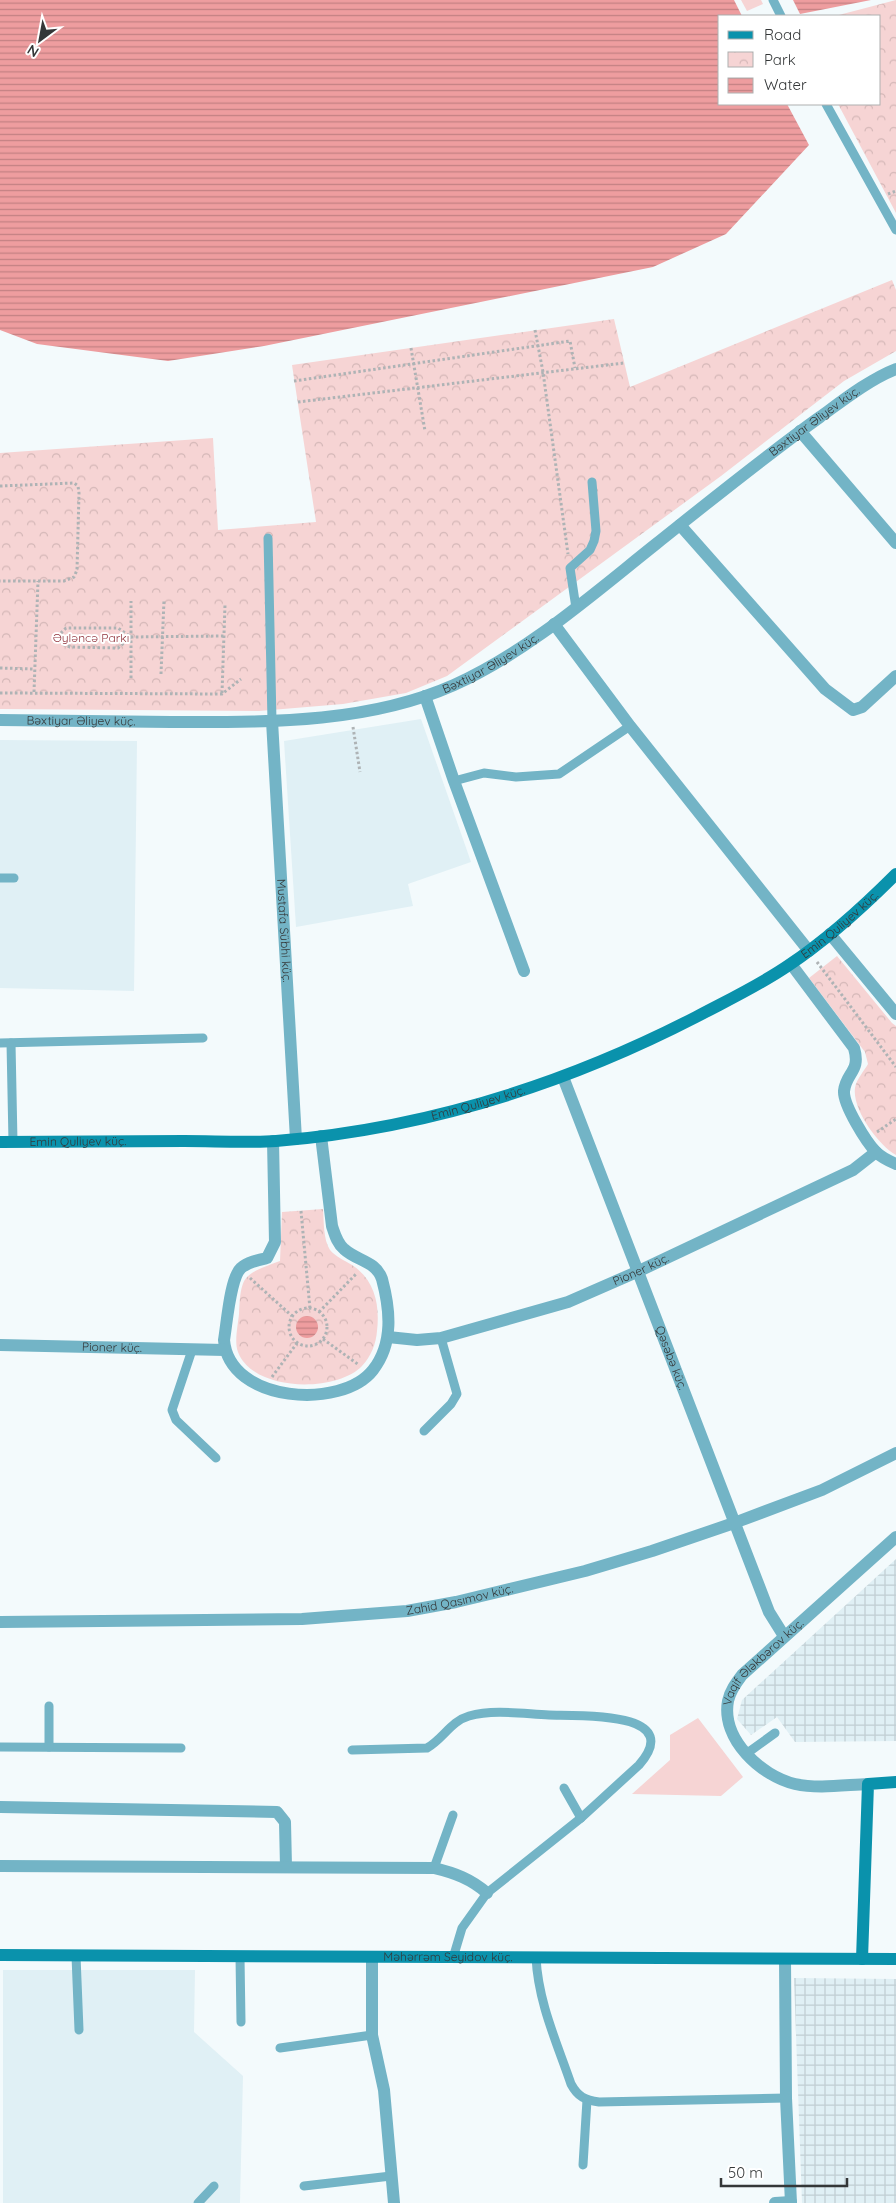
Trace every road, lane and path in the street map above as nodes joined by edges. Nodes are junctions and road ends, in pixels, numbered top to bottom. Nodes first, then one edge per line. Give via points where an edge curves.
1 (773, 0) edge
2 (780, 15) edge
3 (827, 105) edge
4 (896, 230) edge
5 (535, 330) dead end
6 (538, 346) junction
7 (411, 348) dead end
8 (624, 362) dead end
9 (413, 364) junction
10 (576, 368) junction
11 (896, 368) edge
12 (543, 372) junction
13 (294, 381) dead end
14 (417, 388) junction
15 (298, 402) dead end
16 (425, 431) dead end
17 (800, 431) junction
18 (592, 482) dead end
19 (0, 486) edge
20 (680, 525) junction
21 (268, 538) dead end
22 (896, 543) edge
23 (570, 568) junction
24 (0, 581) edge
25 (38, 581) junction
26 (164, 600) dead end
27 (131, 601) dead end
28 (225, 605) dead end
29 (576, 608) junction
30 (554, 624) junction
31 (224, 636) junction
32 (131, 637) junction
33 (162, 637) junction
34 (0, 668) edge
35 (34, 669) junction
36 (161, 674) dead end
37 (896, 676) edge
38 (131, 678) dead end
39 (241, 679) dead end
40 (34, 692) junction
41 (0, 693) edge
42 (222, 694) junction
43 (425, 696) junction
44 (350, 714) junction
45 (0, 720) edge
46 (272, 721) junction
47 (630, 726) junction
48 (360, 772) dead end
49 (454, 781) junction
50 (896, 874) edge
51 (0, 878) edge
52 (14, 878) dead end
53 (830, 934) junction
54 (809, 951) junction
55 (791, 964) junction
56 (524, 971) dead end
57 (896, 1014) edge
58 (203, 1038) dead end
59 (0, 1043) edge
60 (11, 1043) junction
61 (896, 1067) edge
62 (563, 1077) junction
63 (896, 1119) edge
64 (873, 1135) dead end
65 (321, 1136) junction
66 (296, 1139) junction
67 (273, 1141) junction
68 (6, 1142) edge
69 (876, 1152) junction
70 (896, 1164) edge
71 (301, 1210) dead end
72 (359, 1270) dead end
73 (639, 1271) junction
74 (248, 1276) dead end
75 (310, 1309) junction
76 (319, 1312) junction
77 (292, 1316) junction
78 (388, 1337) junction
79 (441, 1338) junction
80 (323, 1339) junction
81 (296, 1343) junction
82 (0, 1345) edge
83 (192, 1350) junction
84 (225, 1350) junction
85 (361, 1366) dead end
86 (270, 1379) dead end
87 (424, 1431) dead end
88 (896, 1453) edge
89 (216, 1458) dead end
90 (734, 1523) junction
91 (896, 1537) edge
92 (0, 1622) edge
93 (784, 1636) junction
94 (50, 1706) dead end
95 (775, 1733) dead end
96 (0, 1747) edge
97 (49, 1747) junction
98 (181, 1748) dead end
99 (352, 1750) dead end
100 (746, 1754) junction
101 (896, 1782) edge
102 (868, 1784) junction
103 (564, 1788) dead end
104 (0, 1807) edge
105 (453, 1815) dead end
106 (581, 1818) junction
107 (0, 1866) edge
108 (286, 1867) junction
109 (434, 1868) junction
110 (487, 1893) junction
111 (0, 1955) edge
112 (76, 1956) junction
113 (240, 1957) junction
114 (536, 1957) junction
115 (372, 1958) junction
116 (453, 1958) junction
117 (785, 1959) junction
118 (862, 1959) junction
119 (896, 1959) edge
120 (241, 2022) dead end
121 (79, 2030) dead end
122 (372, 2035) junction
123 (280, 2048) dead end
124 (786, 2098) junction
125 (587, 2100) junction
126 (583, 2166) dead end
127 (391, 2176) junction
128 (214, 2186) dead end
129 (304, 2186) dead end
130 (198, 2203) edge
131 (394, 2203) edge
132 (775, 2203) edge
133 (791, 2203) edge

1 - 2 lane
3 - 4 lane
5 - 6 path
6 - 9 path
6 - 10 path via 570,341
6 - 12 path
7 - 9 path
8 - 10 path
9 - 13 path
9 - 14 path
10 - 12 path
11 - 17 street, Bəxtiyar Əliyev küç.
12 - 14 path
12 - 23 path
14 - 15 path
14 - 16 path
17 - 20 street, Bəxtiyar Əliyev küç.
17 - 22 street
18 - 23 lane via 594,542
19 - 25 path via 66,483 78,486 77,570 74,577 64,581
20 - 29 street, Bəxtiyar Əliyev küç.
20 - 37 street via 825,689 845,706 853,710 862,707
21 - 46 lane
23 - 29 lane
24 - 25 path
25 - 35 path
26 - 33 path
27 - 32 path
28 - 31 path
29 - 30 street, Bəxtiyar Əliyev küç.
30 - 43 street, Bəxtiyar Əliyev küç. via 486,668
30 - 47 street
31 - 33 path
31 - 42 path
32 - 32 path via 118,628 66,628 60,641 70,647 118,648
32 - 33 path
32 - 38 path
33 - 36 path
34 - 35 path
35 - 40 path
39 - 42 path
40 - 41 path
40 - 42 path
43 - 44 street, Bəxtiyar Əliyev küç. via 403,704
43 - 49 street
44 - 46 street, Bəxtiyar Əliyev küç.
44 - 48 path
45 - 46 street, Bəxtiyar Əliyev küç.
46 - 66 street, Mustafa Sübhi küç.
47 - 49 lane via 559,774 516,777 484,773
47 - 54 street
49 - 56 street
50 - 53 street, Emin Quliyev küç.
51 - 52 lane
53 - 54 street, Emin Quliyev küç.
53 - 57 street
54 - 55 street, Emin Quliyev küç.
54 - 61 path
55 - 62 street, Emin Quliyev küç. via 751,989 656,1037
55 - 69 street via 854,1048 858,1060 844,1093 850,1111
58 - 60 lane
59 - 60 lane
60 - 68 lane
62 - 65 street, Emin Quliyev küç. via 492,1100 423,1117
62 - 73 street, Qəsəbə küç.
63 - 64 path
65 - 66 street, Emin Quliyev küç.
65 - 78 street via 332,1226 344,1249 355,1258 375,1266 381,1277 389,1316
66 - 67 street, Emin Quliyev küç.
67 - 68 street, Emin Quliyev küç.
67 - 84 street via 275,1242 267,1258 249,1262 234,1278
69 - 70 street
69 - 73 street, Pioner küç. via 852,1170
71 - 75 path
72 - 76 path
73 - 79 street, Pioner küç. via 568,1302
73 - 90 street, Qəsəbə küç.
74 - 77 path
75 - 76 path
75 - 77 path via 300,1310
76 - 80 path via 327,1330
77 - 81 path via 290,1335
78 - 79 street, Pioner küç.
78 - 84 street via 377,1365 361,1382 320,1393 293,1394 265,1389 237,1370
79 - 87 lane via 457,1394
80 - 81 path via 316,1345
80 - 85 path
81 - 86 path
82 - 83 street, Pioner küç.
83 - 84 street, Pioner küç.
83 - 89 lane via 172,1410 176,1420
88 - 90 street, Zahid Qasımov küç. via 822,1490
90 - 92 street, Zahid Qasımov küç. via 652,1551 530,1585 407,1611 302,1619
90 - 93 street, Qəsəbə küç. via 768,1612
91 - 93 street, Vaqif Ələkbərov küç.
93 - 100 street, Vaqif Ələkbərov küç. via 742,1675 728,1700 728,1723
94 - 97 lane
95 - 100 lane
96 - 97 lane
97 - 98 lane
99 - 106 lane via 427,1748 460,1719 482,1713 614,1717 638,1724 650,1738 646,1756
100 - 102 street, Vaqif Ələkbərov küç. via 765,1769 794,1783 814,1786
101 - 102 street
102 - 118 street
103 - 106 lane
104 - 108 street via 277,1812 285,1822
105 - 109 lane
106 - 110 lane
107 - 108 street
108 - 109 street
109 - 110 street via 469,1880
110 - 116 lane via 462,1928
111 - 112 street, Məhərrəm Seyidov küç.
112 - 113 street, Məhərrəm Seyidov küç.
112 - 121 lane
113 - 115 street, Məhərrəm Seyidov küç.
113 - 120 lane
114 - 116 street, Məhərrəm Seyidov küç.
114 - 117 street, Məhərrəm Seyidov küç.
114 - 125 lane via 541,1998 568,2076 577,2094
115 - 116 street, Məhərrəm Seyidov küç.
115 - 122 street
117 - 118 street, Məhərrəm Seyidov küç.
117 - 124 street
118 - 119 street, Məhərrəm Seyidov küç.
122 - 123 lane
122 - 127 street via 384,2090
124 - 125 lane
124 - 133 street
125 - 126 lane
127 - 129 lane
127 - 131 street
128 - 130 lane
132 - 133 street

